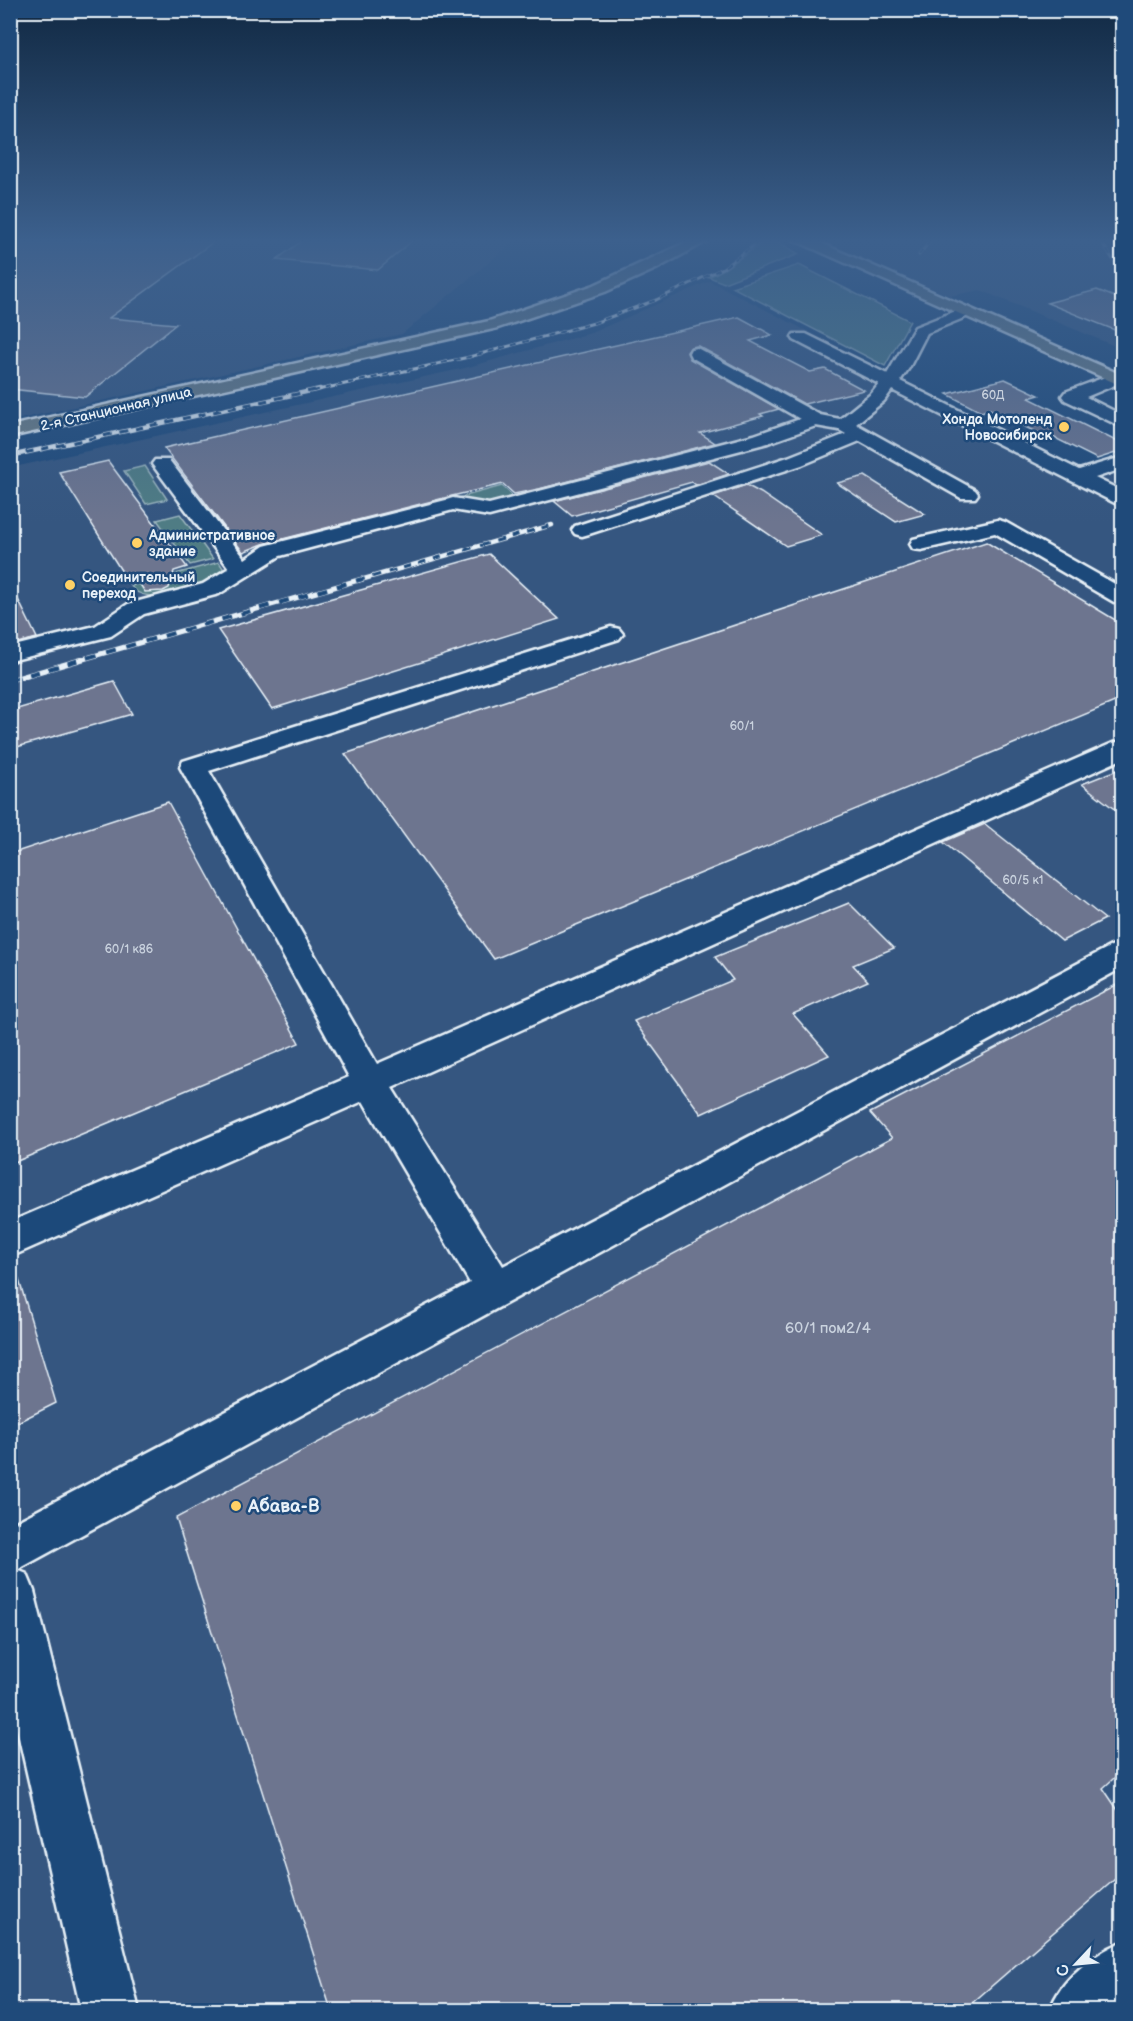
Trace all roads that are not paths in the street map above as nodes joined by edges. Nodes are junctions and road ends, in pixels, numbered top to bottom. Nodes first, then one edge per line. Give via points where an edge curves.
1 (450, 334) edge
2 (919, 334) edge
3 (1016, 334) edge
4 (800, 337) dead end
5 (697, 353) dead end
6 (1119, 380) edge
7 (889, 381) junction
8 (815, 420) junction
9 (1122, 422) edge
10 (853, 429) junction
11 (10, 432) edge
12 (1122, 463) edge
13 (162, 464) dead end
14 (1079, 476) junction
15 (968, 494) dead end
16 (1122, 499) edge
17 (582, 530) dead end
18 (921, 544) dead end
19 (242, 570) junction
20 (1122, 597) edge
21 (611, 634) dead end
22 (10, 654) edge
23 (1122, 749) edge
24 (1122, 954) edge
25 (370, 1083) junction
26 (10, 1240) edge
27 (496, 1290) junction
28 (10, 1550) edge
29 (10, 1591) edge
30 (1122, 1971) edge
31 (110, 2010) edge
32 (1079, 2010) edge

1 - 11 main road, 2-я Станционная улица
2 - 7 lane via 901,368
3 - 6 main road
4 - 7 lane
5 - 8 lane
6 - 9 lane via 1071,396
7 - 10 lane
7 - 14 lane
8 - 10 lane
8 - 19 lane via 761,439 489,510 453,504 272,551
10 - 15 lane
10 - 17 lane via 795,461
12 - 14 lane
13 - 19 lane
14 - 16 lane
18 - 20 lane via 998,526
19 - 22 lane via 211,589 136,609 103,631
21 - 25 lane via 193,766
23 - 25 lane
24 - 27 lane
25 - 26 lane
25 - 27 lane
27 - 28 lane
29 - 31 lane
30 - 32 lane

